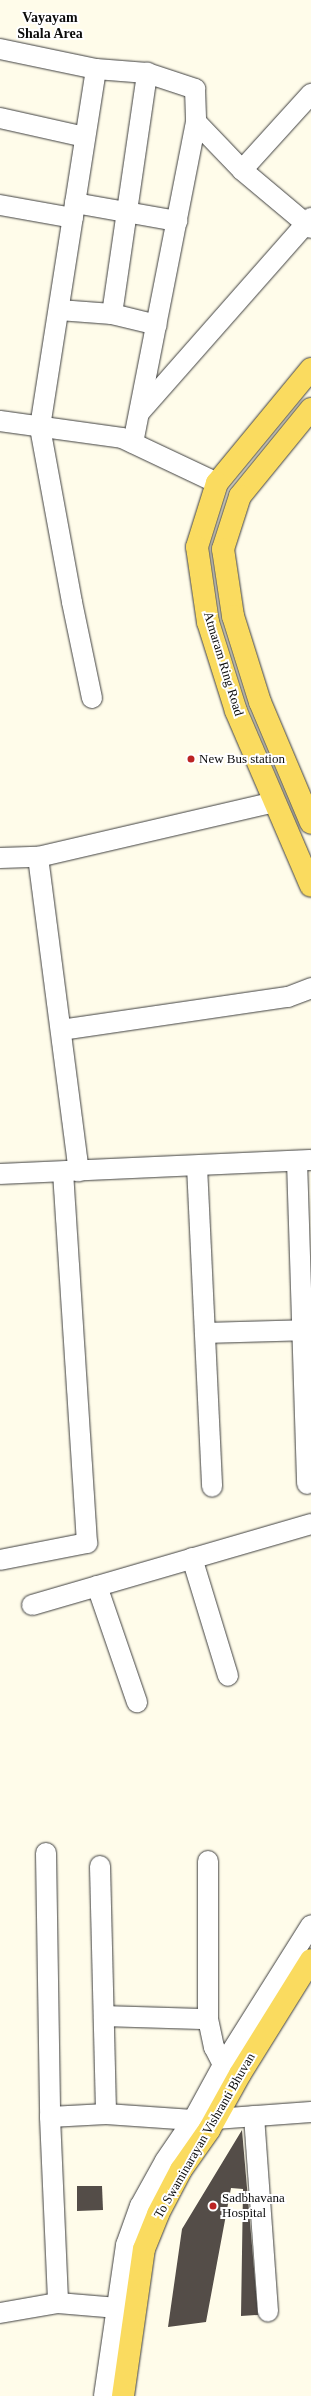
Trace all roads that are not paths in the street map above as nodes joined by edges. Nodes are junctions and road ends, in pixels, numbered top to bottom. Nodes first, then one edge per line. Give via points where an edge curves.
1 (0, 49) edge
2 (96, 69) junction
3 (147, 73) junction
4 (311, 94) edge
5 (0, 118) edge
6 (196, 122) junction
7 (86, 137) junction
8 (242, 170) junction
9 (0, 205) edge
10 (74, 211) junction
11 (127, 211) junction
12 (177, 221) junction
13 (309, 224) edge
14 (59, 310) junction
15 (112, 314) junction
16 (157, 325) junction
17 (311, 369) edge
18 (311, 409) edge
19 (140, 412) junction
20 (0, 421) edge
21 (40, 427) junction
22 (133, 444) junction
23 (217, 483) junction
24 (92, 698) dead end
25 (274, 802) junction
26 (311, 823) edge
27 (38, 857) junction
28 (0, 858) edge
29 (311, 886) edge
30 (311, 988) edge
31 (61, 1030) junction
32 (304, 1161) edge
33 (198, 1166) junction
34 (71, 1171) junction
35 (0, 1174) edge
36 (307, 1330) edge
37 (205, 1333) junction
38 (307, 1484) dead end
39 (212, 1487) dead end
40 (311, 1524) edge
41 (192, 1558) junction
42 (0, 1560) edge
43 (97, 1586) junction
44 (32, 1605) dead end
45 (228, 1676) dead end
46 (137, 1702) dead end
47 (46, 1853) dead end
48 (208, 1861) dead end
49 (100, 1866) dead end
50 (311, 1925) edge
51 (311, 1960) edge
52 (104, 2016) junction
53 (208, 2019) junction
54 (224, 2065) junction
55 (311, 2112) edge
56 (106, 2114) junction
57 (254, 2116) junction
58 (50, 2117) junction
59 (215, 2119) junction
60 (193, 2120) junction
61 (58, 2303) junction
62 (118, 2308) junction
63 (268, 2311) dead end
64 (0, 2313) edge
65 (104, 2396) edge
66 (123, 2396) edge

1 - 2 street
2 - 3 street
2 - 7 street
3 - 6 street via 195,89
3 - 11 street
4 - 8 street
5 - 7 street
6 - 8 street
6 - 12 street
7 - 10 street
8 - 13 street
9 - 10 street
10 - 11 street
10 - 14 street
11 - 12 street
11 - 15 street
12 - 16 street
13 - 19 street
14 - 15 street
14 - 21 street
15 - 16 street
16 - 19 street
17 - 23 main road, Atmaram Ring Road
18 - 26 main road, Atmaram Ring Road via 240,496 224,549 233,616 260,702
19 - 22 street
20 - 21 street
21 - 22 street via 122,438
21 - 24 street
22 - 23 street
23 - 25 main road, Atmaram Ring Road via 197,547 208,622 236,711
25 - 27 street
25 - 29 main road, Atmaram Ring Road
27 - 28 street
27 - 31 street
30 - 31 street via 288,997
31 - 34 street
32 - 33 street
32 - 36 street
33 - 34 street
33 - 37 street
34 - 35 street
34 - 42 street via 87,1543
36 - 37 street
36 - 38 street
37 - 39 street
40 - 41 street
41 - 43 street
41 - 45 street
43 - 44 street
43 - 46 street
47 - 58 street
48 - 53 street
49 - 52 street
50 - 54 street
51 - 59 main road, To Swaminarayan Vishranti Bhuvan
52 - 53 street
52 - 56 street
53 - 54 street via 214,2047
54 - 60 street
55 - 57 street
56 - 58 street
56 - 60 street
57 - 59 street
57 - 63 street
58 - 61 street
59 - 66 main road, To Swaminarayan Vishranti Bhuvan via 182,2170 158,2214 144,2249
60 - 62 street via 165,2161 140,2206 126,2245
61 - 62 street
61 - 64 street
62 - 65 street

